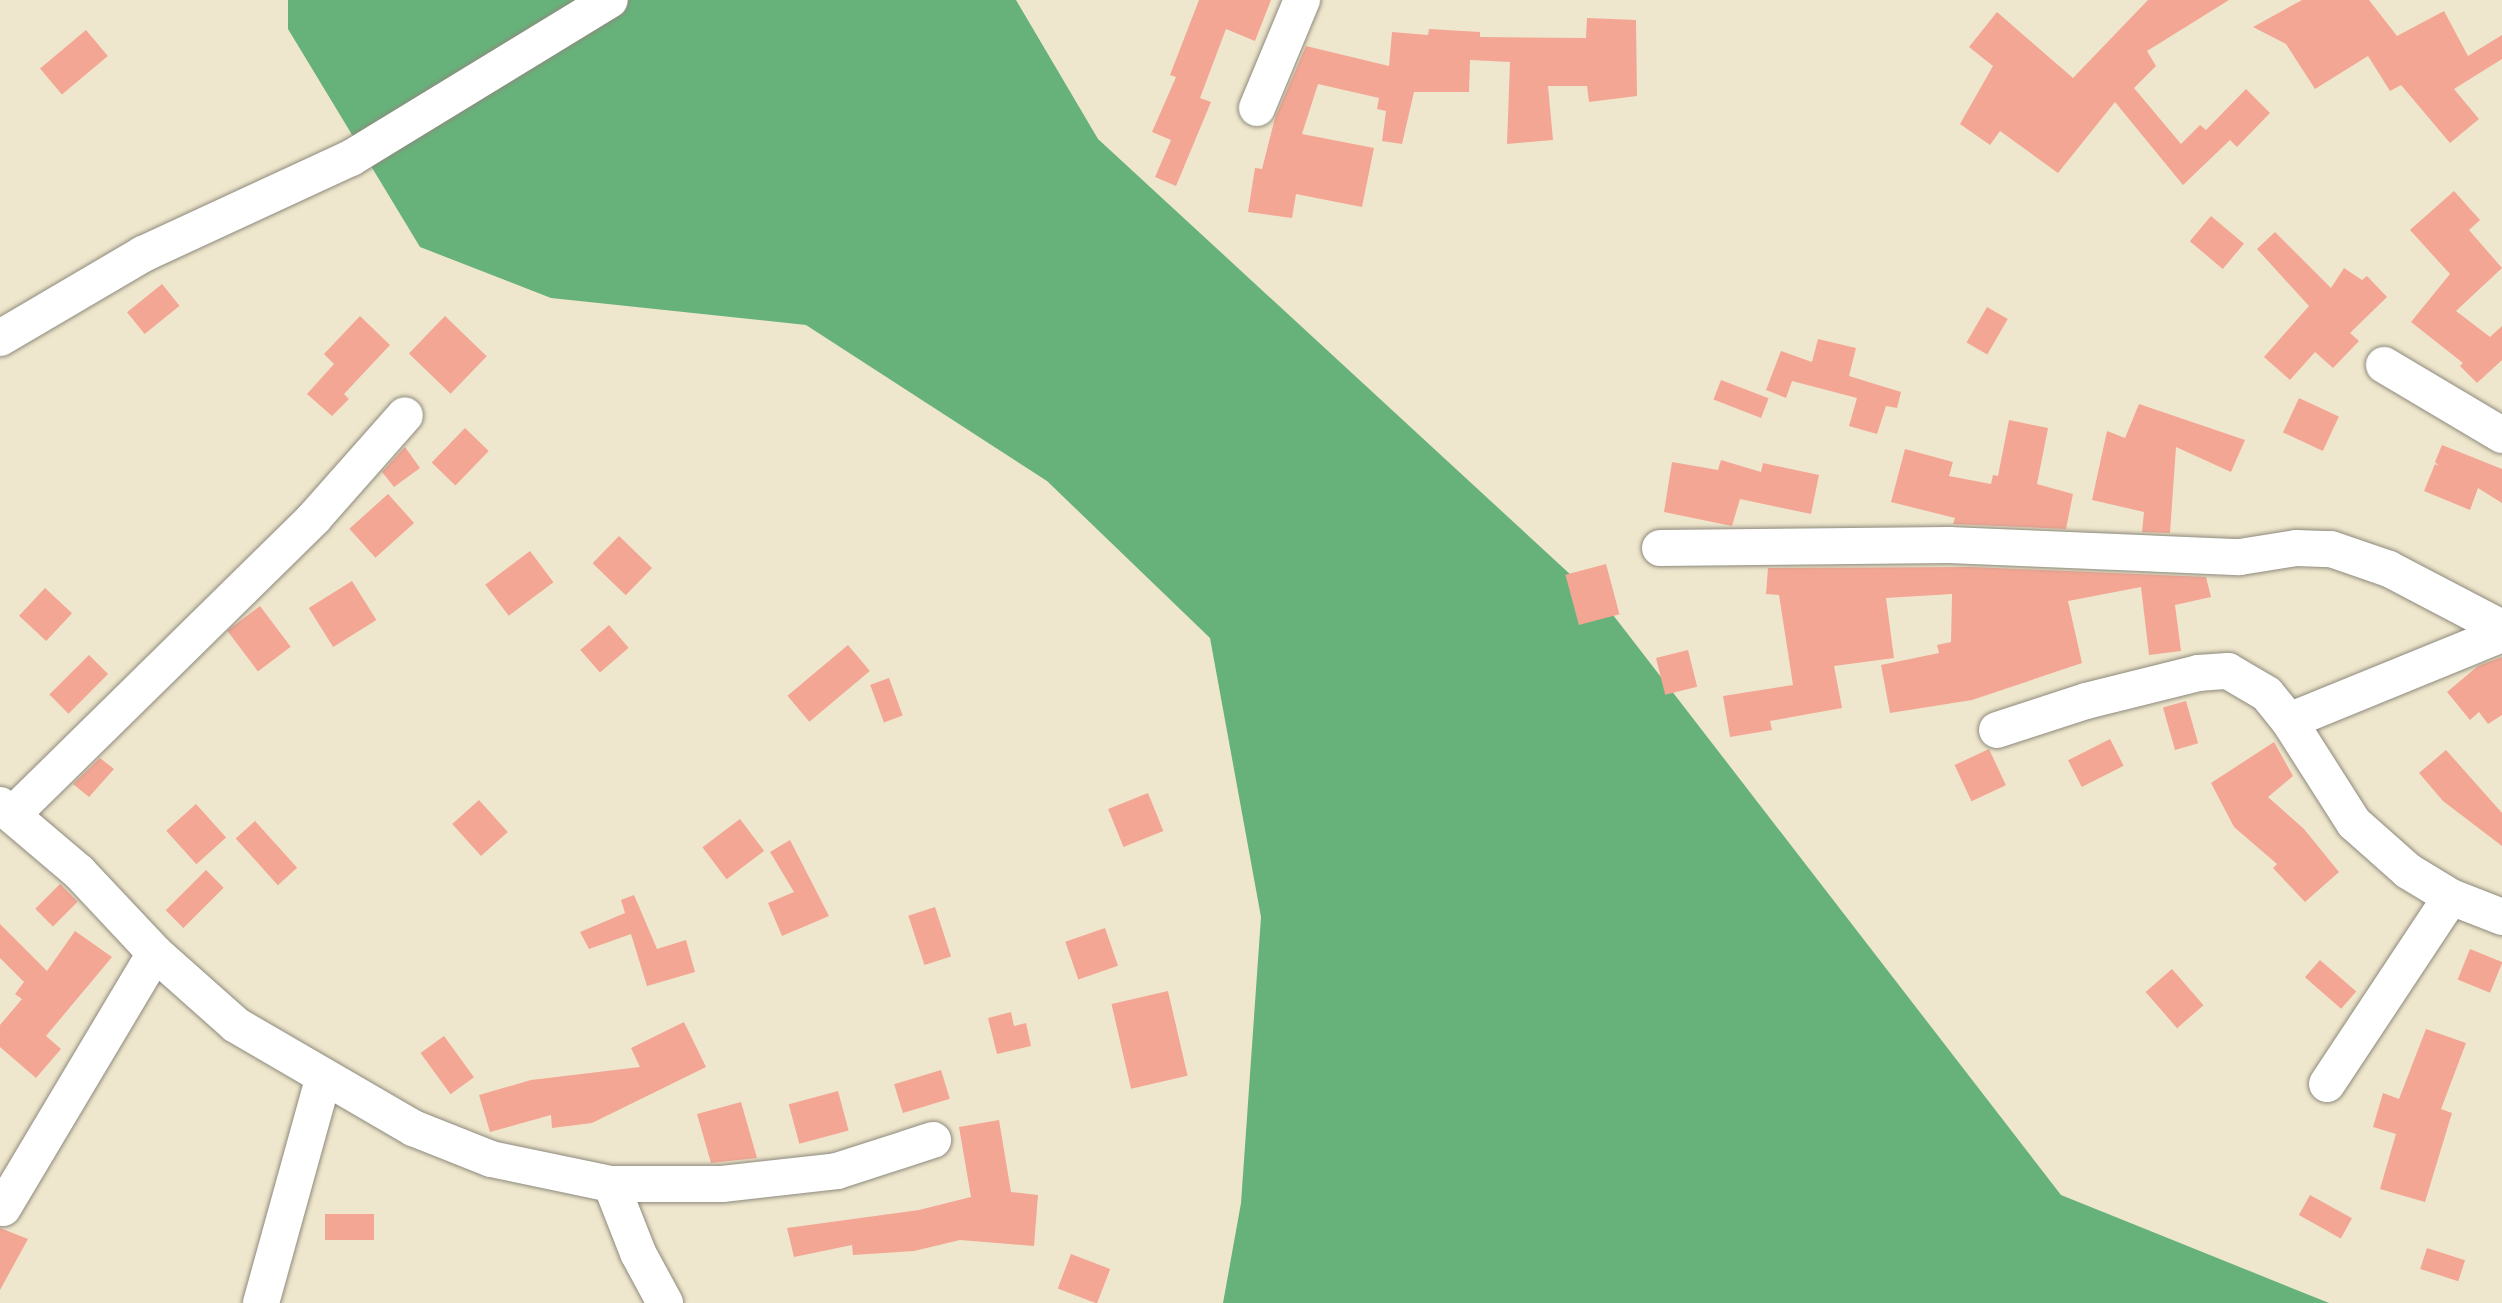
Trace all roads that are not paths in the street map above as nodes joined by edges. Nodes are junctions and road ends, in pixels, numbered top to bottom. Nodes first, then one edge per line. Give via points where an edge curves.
1 (610, 0) edge
2 (1302, 0) edge
3 (1257, 108) dead end
4 (0, 338) edge
5 (2384, 365) dead end
6 (405, 415) dead end
7 (2502, 435) edge
8 (1660, 548) dead end
9 (2502, 631) edge
10 (2289, 721) junction
11 (1997, 730) dead end
12 (6, 809) edge
13 (2451, 897) junction
14 (2502, 917) edge
15 (155, 953) junction
16 (323, 1080) junction
17 (2327, 1084) dead end
18 (933, 1140) dead end
19 (611, 1184) junction
20 (3, 1208) dead end
21 (261, 1303) edge
22 (665, 1303) edge

1 - 4 street via 351,158 143,254
2 - 3 street
5 - 7 street
6 - 12 street via 314,518
8 - 9 street via 1949,545 2240,557 2296,548 2331,549 2389,569
9 - 10 street
10 - 11 street via 2267,694 2228,671 2198,673 2086,701
10 - 13 street via 2354,823 2408,871
12 - 15 street via 79,872
13 - 14 street
13 - 17 street
15 - 16 street via 236,1025
15 - 20 street
16 - 19 street via 413,1128 491,1159
16 - 21 street
18 - 19 street via 837,1171 722,1184
19 - 22 street

